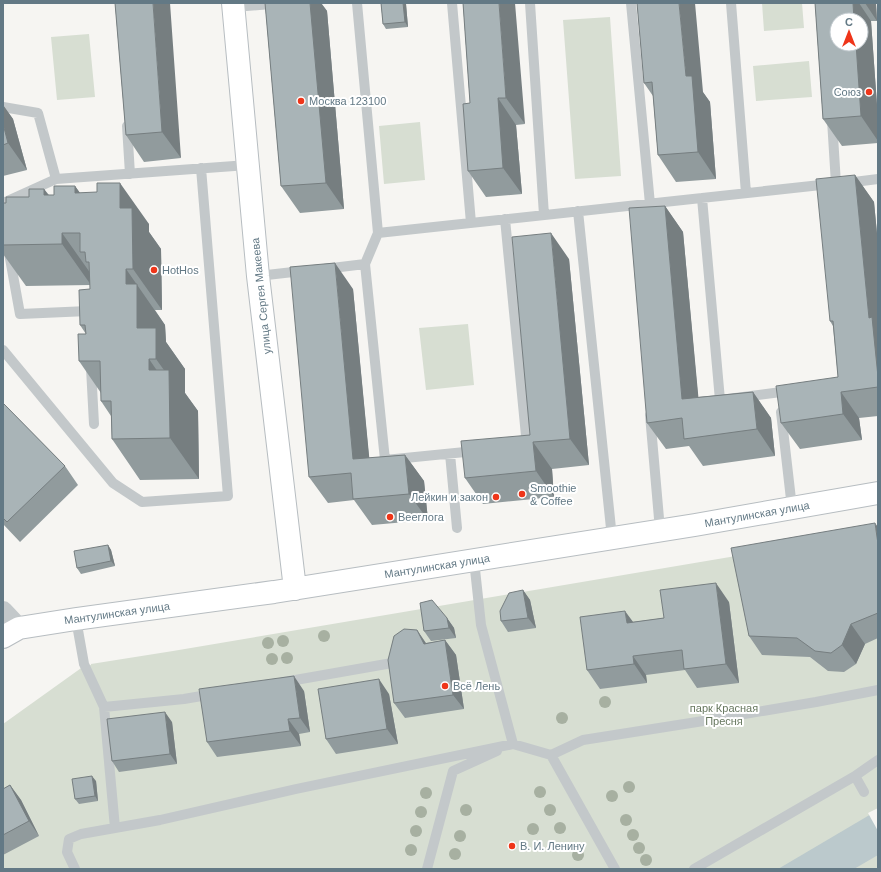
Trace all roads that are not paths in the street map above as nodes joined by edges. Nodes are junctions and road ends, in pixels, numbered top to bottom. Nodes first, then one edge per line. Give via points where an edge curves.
1 (284, 3) edge
2 (357, 3) edge
3 (452, 3) edge
4 (530, 3) edge
5 (631, 3) edge
6 (731, 3) edge
7 (234, 5) edge
8 (3, 107) edge
9 (831, 108) edge
10 (126, 119) edge
11 (248, 165) junction
12 (201, 168) junction
13 (130, 174) junction
14 (56, 179) junction
15 (878, 179) edge
16 (836, 184) junction
17 (746, 193) junction
18 (702, 198) junction
19 (3, 203) edge
20 (650, 204) junction
21 (578, 211) junction
22 (544, 215) junction
23 (505, 219) junction
24 (471, 223) junction
25 (378, 233) junction
26 (8, 246) edge
27 (365, 264) junction
28 (258, 276) junction
29 (89, 326) edge
30 (3, 350) edge
31 (91, 356) edge
32 (802, 389) edge
33 (779, 392) junction
34 (648, 404) edge
35 (94, 424) dead end
36 (519, 447) edge
37 (488, 450) edge
38 (450, 454) junction
39 (878, 493) edge
40 (792, 508) junction
41 (457, 528) dead end
42 (660, 530) junction
43 (612, 538) junction
44 (474, 560) junction
45 (295, 589) junction
46 (3, 611) edge
47 (76, 619) junction
48 (11, 632) edge
49 (392, 663) edge
50 (271, 684) edge
51 (878, 690) edge
52 (220, 693) edge
53 (104, 707) junction
54 (513, 744) junction
55 (551, 755) junction
56 (443, 758) junction
57 (878, 760) edge
58 (453, 771) junction
59 (855, 776) junction
60 (864, 792) dead end
61 (114, 828) junction
62 (75, 869) edge
63 (427, 869) edge
64 (615, 869) edge
65 (694, 869) edge

1 - 7 lane
2 - 25 lane
3 - 24 lane
4 - 22 lane
5 - 20 lane
6 - 17 lane
7 - 11 street, улица Сергея Макеева
8 - 14 lane via 38,113
9 - 16 lane
10 - 13 lane
11 - 12 lane
11 - 28 street, улица Сергея Макеева
12 - 13 lane
12 - 30 lane via 228,496 142,502 113,483
13 - 14 lane
14 - 19 lane
15 - 16 lane
16 - 17 lane via 821,189
17 - 18 lane
18 - 20 lane
18 - 33 lane via 720,400
20 - 21 lane via 630,210
21 - 22 lane
21 - 43 lane
22 - 23 lane
23 - 24 lane
23 - 36 lane via 527,446
24 - 25 lane
25 - 27 lane
26 - 29 lane via 20,314 88,311
27 - 28 lane
27 - 38 lane via 385,460
28 - 45 street, улица Сергея Макеева
31 - 35 lane
32 - 33 lane
33 - 40 lane
34 - 42 lane
37 - 38 lane
38 - 41 lane
39 - 40 street, Мантулинская улица
40 - 42 street, Мантулинская улица
42 - 43 street, Мантулинская улица
43 - 44 street, Мантулинская улица
44 - 45 street, Мантулинская улица
44 - 54 lane via 480,625
45 - 47 street, Мантулинская улица
46 - 48 street, Мантулинская улица
47 - 48 street, Мантулинская улица
47 - 53 lane via 84,664
49 - 50 lane
51 - 55 lane via 583,740
52 - 53 lane
53 - 61 lane
54 - 55 lane
54 - 56 lane
54 - 58 lane
55 - 64 lane
56 - 58 lane
56 - 61 lane
57 - 59 lane
58 - 63 lane
59 - 60 lane
59 - 65 lane
61 - 62 lane via 81,834 69,839 67,852

